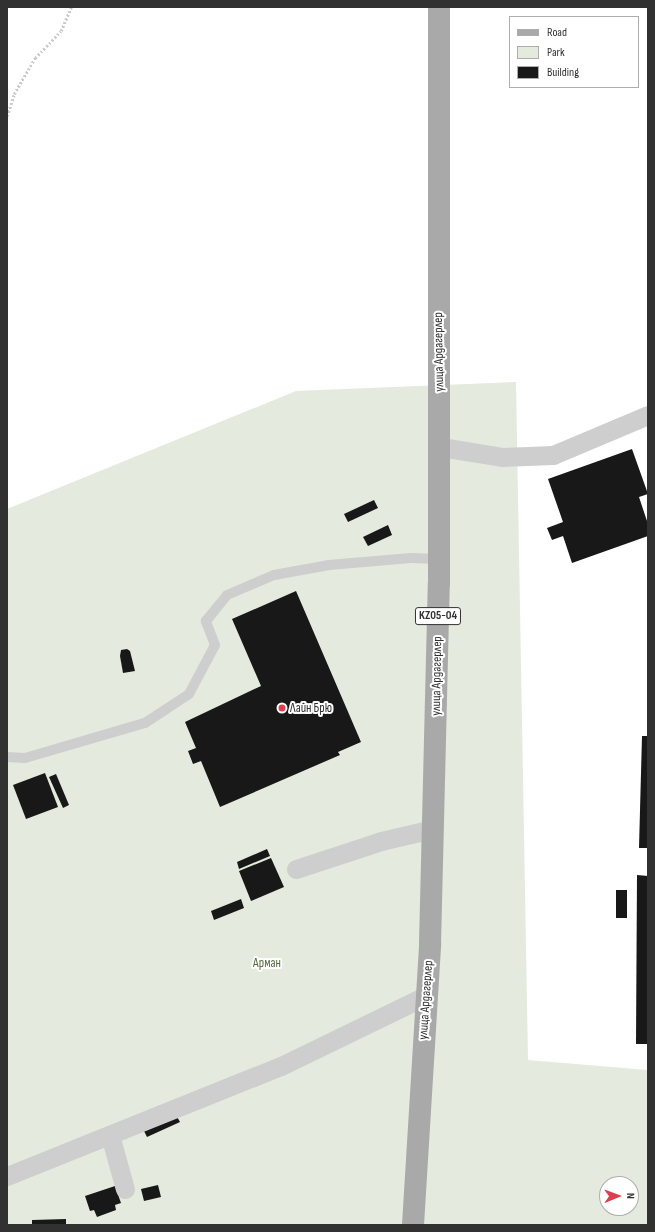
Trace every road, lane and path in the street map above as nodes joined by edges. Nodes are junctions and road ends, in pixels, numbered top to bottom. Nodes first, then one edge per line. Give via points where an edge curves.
1 (71, 7) edge
2 (439, 7) edge
3 (7, 116) edge
4 (648, 416) edge
5 (441, 447) junction
6 (439, 559) junction
7 (7, 757) edge
8 (433, 829) junction
9 (296, 869) dead end
10 (426, 996) junction
11 (110, 1135) junction
12 (7, 1176) edge
13 (125, 1189) dead end
14 (413, 1225) edge

1 - 3 path via 61,31 35,58 14,94
2 - 5 main road, улица Ардагерлер / KZ05-04
4 - 5 street via 553,455 503,457
5 - 6 main road, улица Ардагерлер / KZ05-04
6 - 7 lane via 411,558 329,565 274,575 227,595 206,621 215,645 188,694 145,723 25,758
6 - 8 main road, улица Ардагерлер / KZ05-04
8 - 9 street via 380,841
8 - 10 main road, улица Ардагерлер / KZ05-04
10 - 11 street via 281,1066
10 - 14 main road, улица Ардагерлер / KZ05-04
11 - 12 street
11 - 13 street

